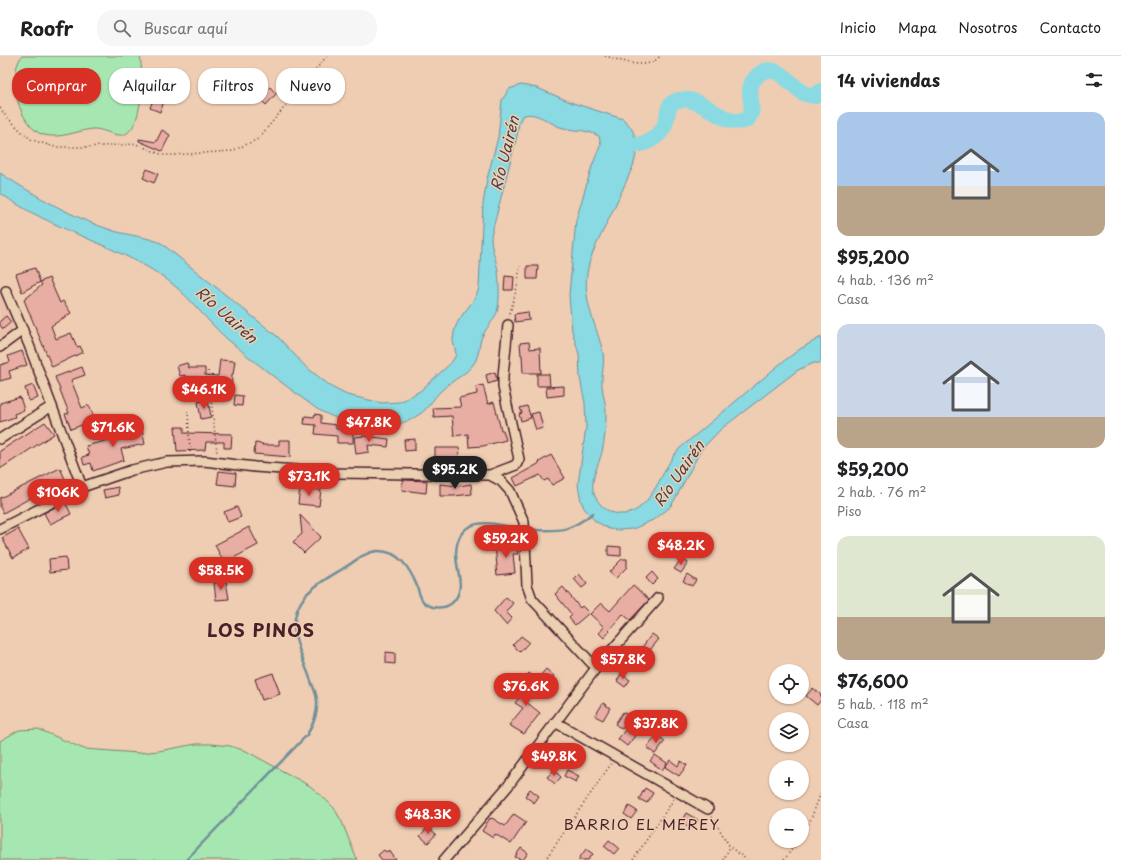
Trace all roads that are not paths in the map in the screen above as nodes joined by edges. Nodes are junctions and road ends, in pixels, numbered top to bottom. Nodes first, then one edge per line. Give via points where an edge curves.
1 (6, 290) dead end
2 (508, 325) road end
3 (23, 330) junction
4 (0, 347) edge
5 (52, 406) junction
6 (0, 439) edge
7 (490, 475) junction
8 (82, 488) junction
9 (0, 529) edge
10 (658, 598) dead end
11 (596, 668) junction
12 (555, 722) junction
13 (708, 809) road end
14 (444, 860) edge

1 - 3 street
2 - 7 street via 503,387 519,459 516,465
3 - 4 street
3 - 5 street
5 - 6 street
5 - 8 street
7 - 8 street via 335,473 191,461 152,465
7 - 11 street via 501,481 510,491 524,522 527,585 532,599
8 - 9 street
10 - 11 street
11 - 12 street
12 - 13 street
12 - 14 street via 508,786

